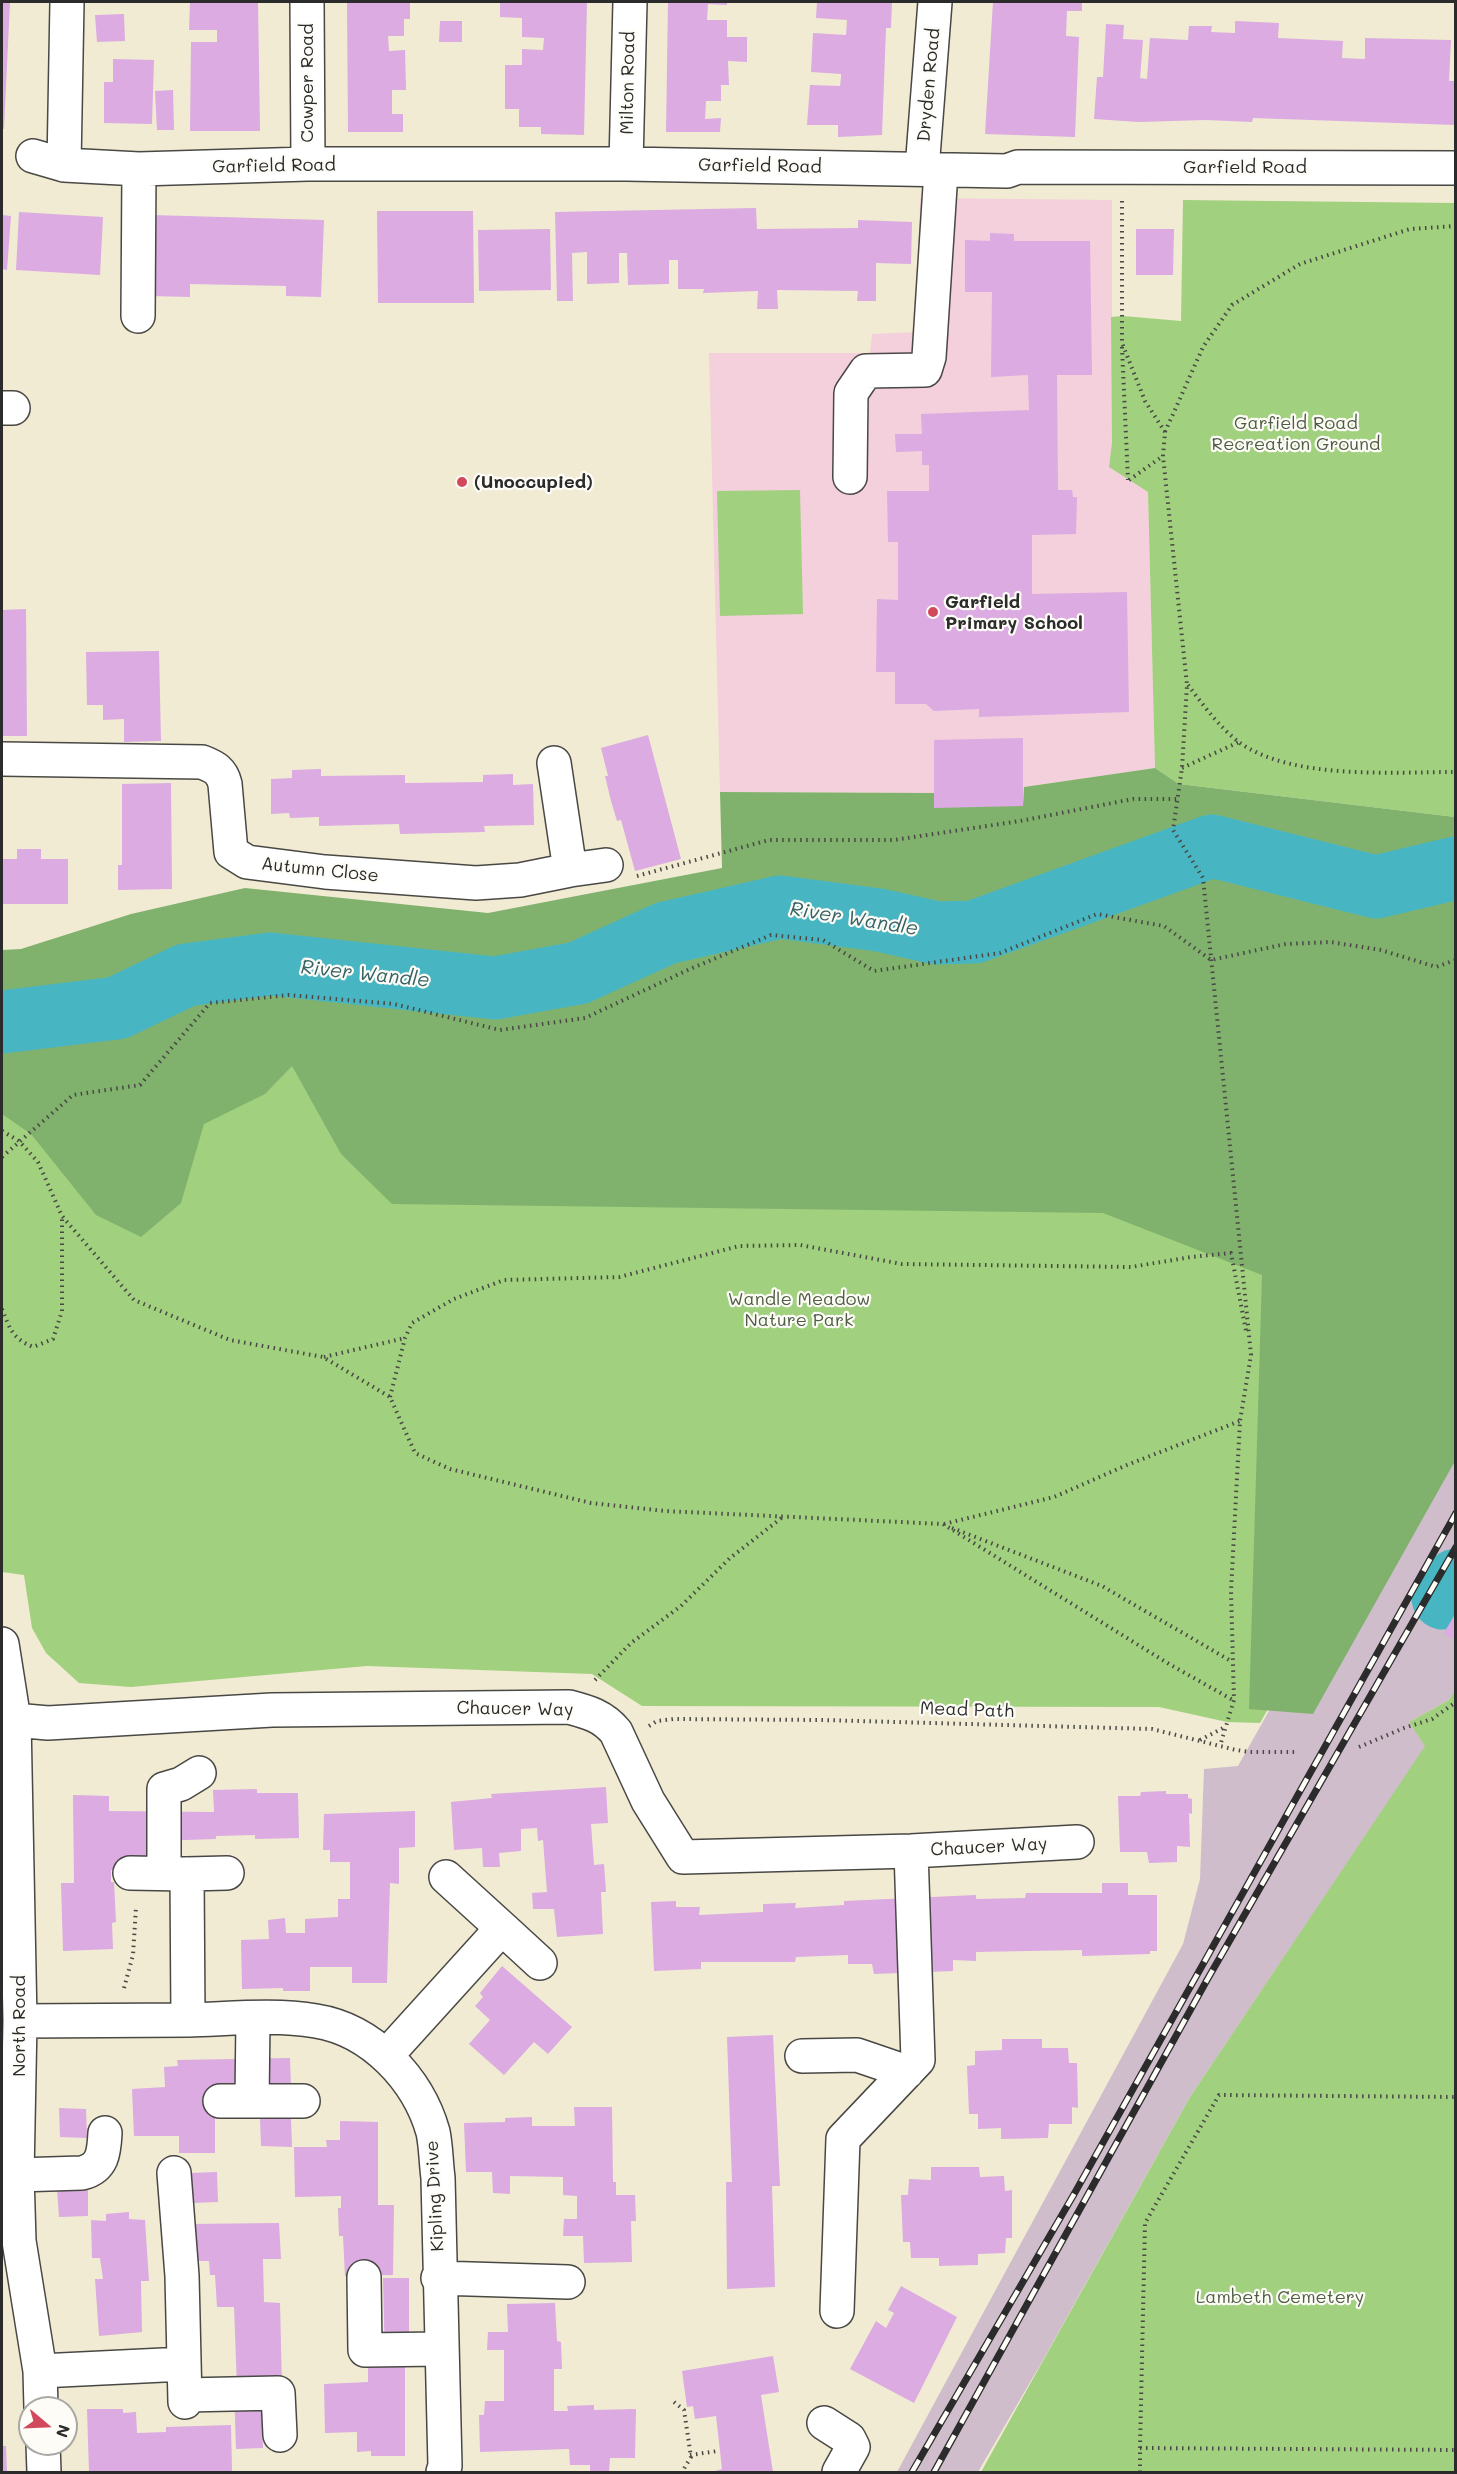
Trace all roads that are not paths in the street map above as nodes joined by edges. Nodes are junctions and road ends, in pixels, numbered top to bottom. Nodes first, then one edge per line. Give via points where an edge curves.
1 (67, 2) edge
2 (307, 2) edge
3 (630, 2) edge
4 (935, 2) edge
5 (33, 156) dead end
6 (308, 164) junction
7 (626, 164) junction
8 (64, 165) junction
9 (1455, 168) edge
10 (139, 169) junction
11 (932, 170) junction
12 (138, 316) dead end
13 (850, 477) dead end
14 (2, 759) edge
15 (554, 763) dead end
16 (606, 865) road end
17 (570, 870) junction
18 (2, 1644) edge
19 (14, 1720) junction
20 (199, 1773) dead end
21 (1077, 1842) dead end
22 (911, 1851) junction
23 (154, 1873) junction
24 (227, 1874) dead end
25 (446, 1877) dead end
26 (10, 1917) edge
27 (502, 1929) junction
28 (540, 1963) dead end
29 (252, 2019) junction
30 (188, 2020) junction
31 (20, 2021) junction
32 (387, 2056) junction
33 (802, 2056) dead end
34 (907, 2072) junction
35 (303, 2101) dead end
36 (105, 2133) dead end
37 (174, 2173) dead end
38 (17, 2175) junction
39 (10, 2240) edge
40 (364, 2277) dead end
41 (438, 2278) junction
42 (568, 2282) dead end
43 (837, 2311) dead end
44 (440, 2349) junction
45 (39, 2371) junction
46 (184, 2387) junction
47 (40, 2396) edge
48 (824, 2423) dead end
49 (280, 2435) dead end
50 (43, 2456) edge
51 (44, 2472) edge
52 (443, 2472) edge
53 (839, 2472) edge

1 - 8 street
2 - 6 street, Cowper Road
3 - 7 street, Milton Road
4 - 11 street, Dryden Road
5 - 8 street, Garfield Road
6 - 7 street, Garfield Road
6 - 10 street, Garfield Road
7 - 11 street, Garfield Road
8 - 10 street, Garfield Road
9 - 11 street, Garfield Road
10 - 12 street
11 - 13 street, Dryden Road via 929,357 925,370 866,371 851,393
14 - 17 street, Autumn Close via 202,762 213,766 222,773 225,784 231,852 247,862 476,884
15 - 17 street
16 - 17 street, Autumn Close
18 - 19 street, North Road
19 - 22 street, Chaucer Way via 48,1723 272,1710 568,1707 594,1713 610,1724 648,1802 682,1857
19 - 26 street, North Road
20 - 23 street via 164,1790
21 - 22 street, Chaucer Way
22 - 34 street via 918,2060
23 - 24 street
23 - 30 street
25 - 27 street
26 - 31 street, North Road
27 - 28 street
27 - 32 street
29 - 30 street, Kipling Drive
29 - 32 street, Kipling Drive via 319,2022 353,2034
29 - 35 street via 236,2101
30 - 31 street, Kipling Drive
31 - 38 street, North Road
32 - 41 street, Kipling Drive via 416,2090 433,2133 438,2178
33 - 34 street via 857,2055
34 - 43 street via 843,2139
36 - 38 street via 104,2153 91,2171
37 - 46 street via 182,2276
38 - 39 street, North Road
39 - 45 street, North Road
40 - 44 street via 365,2350
41 - 42 street, Kipling Drive
41 - 44 street, Kipling Drive
44 - 52 street, Kipling Drive
45 - 46 street
45 - 47 street, North Road
46 - 49 street via 278,2394
48 - 53 street via 849,2439 853,2447
50 - 51 street

